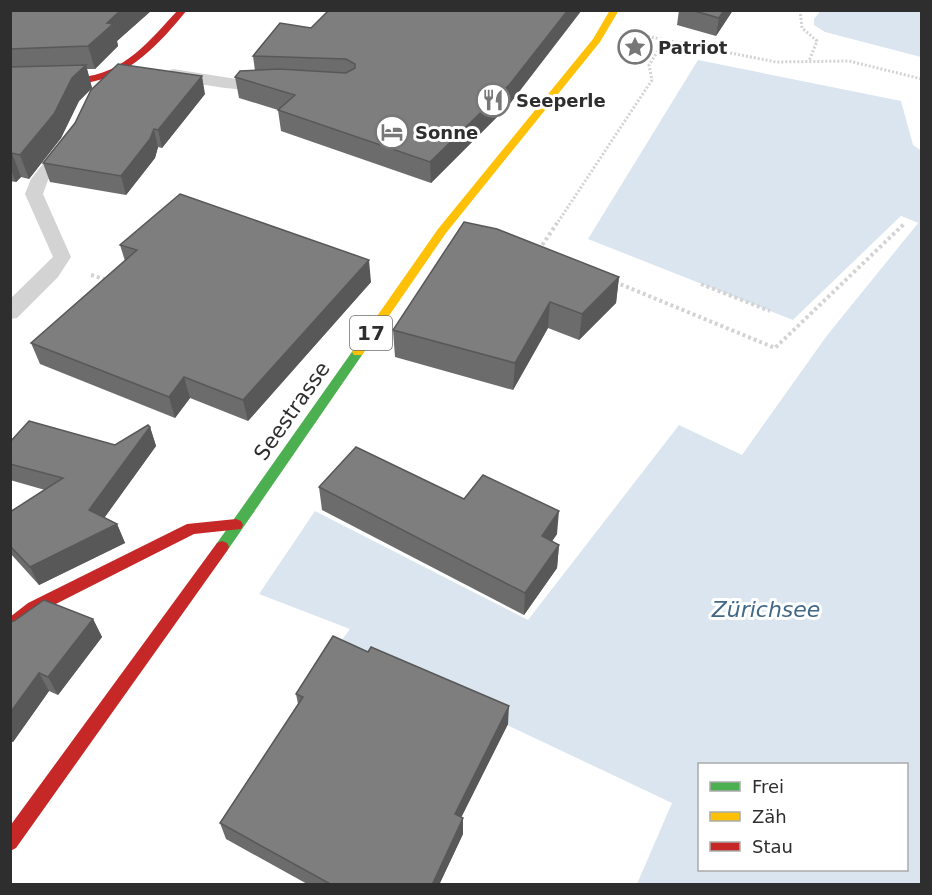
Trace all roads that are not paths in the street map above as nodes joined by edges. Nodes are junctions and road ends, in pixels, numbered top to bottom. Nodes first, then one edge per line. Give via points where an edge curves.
1 (183, 10) edge
2 (615, 10) edge
3 (126, 66) junction
4 (10, 81) edge
5 (282, 83) edge
6 (95, 98) edge
7 (75, 131) edge
8 (10, 312) edge
9 (236, 525) junction
10 (10, 626) edge
11 (10, 842) edge

1 - 3 main road
2 - 9 main road, Seestrasse / 17 via 597,40 442,231
3 - 4 main road via 106,77 84,80 45,76
3 - 5 lane via 243,85
3 - 6 lane
7 - 8 lane via 40,178 34,194 62,257
9 - 10 main road via 192,528 33,608
9 - 11 main road, Seestrasse / 17

